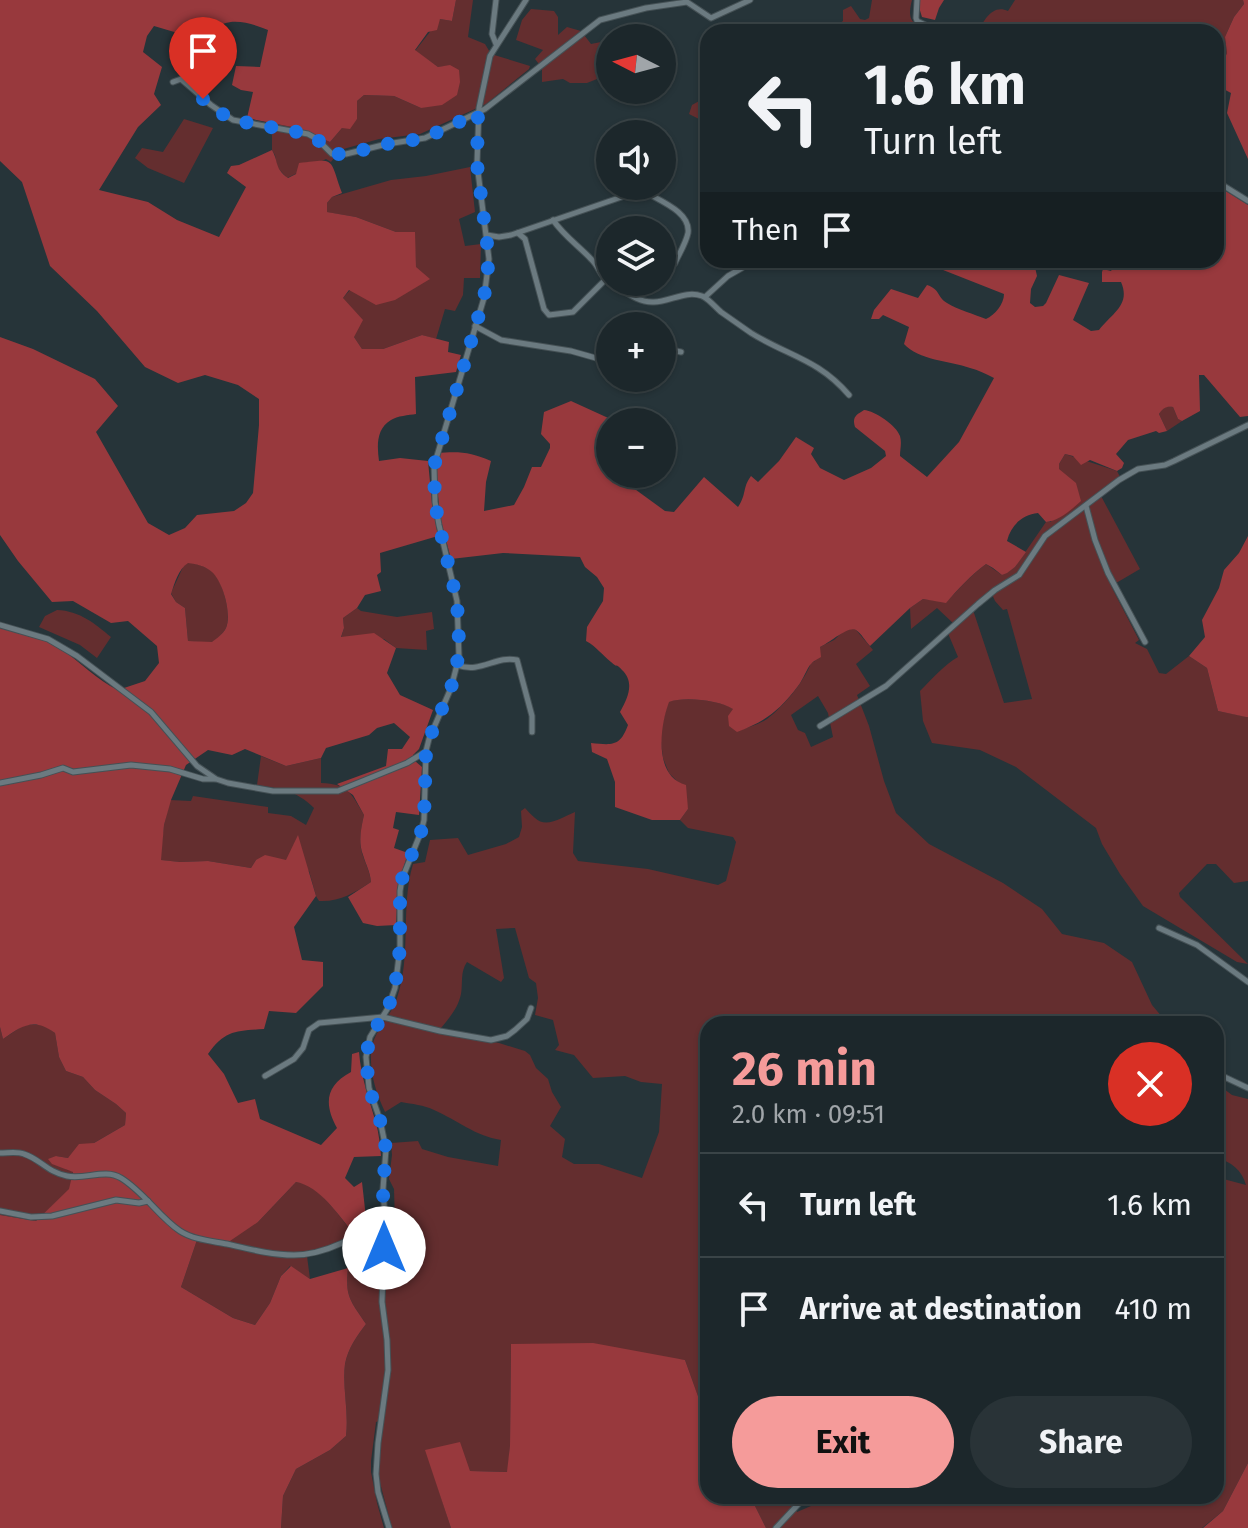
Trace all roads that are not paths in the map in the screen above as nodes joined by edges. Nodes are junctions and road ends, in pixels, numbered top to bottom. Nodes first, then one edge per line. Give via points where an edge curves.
1 (496, 0) edge
2 (526, 0) edge
3 (750, 0) edge
4 (917, 0) edge
5 (922, 24) edge
6 (496, 44) junction
7 (173, 82) dead end
8 (478, 113) junction
9 (1224, 186) edge
10 (1248, 201) edge
11 (553, 220) junction
12 (517, 233) junction
13 (487, 235) junction
14 (676, 261) edge
15 (596, 267) edge
16 (742, 268) edge
17 (596, 292) edge
18 (630, 296) edge
19 (676, 296) edge
20 (676, 296) edge
21 (705, 297) junction
22 (475, 326) junction
23 (676, 351) edge
24 (681, 352) dead end
25 (596, 358) edge
26 (849, 395) dead end
27 (1248, 425) edge
28 (1086, 506) junction
29 (0, 625) edge
30 (1145, 642) dead end
31 (457, 665) junction
32 (820, 726) dead end
33 (532, 732) dead end
34 (426, 751) junction
35 (216, 779) junction
36 (0, 783) edge
37 (1159, 928) dead end
38 (1248, 982) edge
39 (531, 1008) dead end
40 (383, 1017) junction
41 (265, 1076) dead end
42 (1224, 1077) edge
43 (1248, 1088) edge
44 (0, 1153) edge
45 (148, 1201) junction
46 (0, 1211) edge
47 (385, 1219) junction
48 (798, 1504) edge
49 (389, 1528) edge
50 (776, 1528) edge

1 - 6 street
2 - 6 street
3 - 8 street via 711,18 687,2 600,20
4 - 5 street via 916,18
6 - 8 street
7 - 8 street via 181,79 233,120 308,134 337,155 425,138
8 - 13 street via 477,164
9 - 10 street
11 - 12 street
11 - 14 street via 642,190 682,213 688,232
11 - 15 street
12 - 13 street
12 - 17 street via 525,239 549,315 573,312
13 - 22 street via 487,277
16 - 21 street
18 - 19 street via 656,302
20 - 21 street
21 - 26 street via 759,338 819,367
22 - 25 street via 501,340
22 - 31 street via 434,466 435,502 457,601
23 - 24 street
27 - 28 street via 1165,465 1131,472
28 - 30 street via 1108,573
28 - 32 street via 1045,536 1019,575 986,597 886,686
29 - 35 street via 48,639 86,662 160,720 197,766
31 - 33 street via 517,660
31 - 34 street
34 - 35 street via 338,791 273,791
34 - 40 street via 424,820 402,879 398,970
35 - 36 street via 131,765 73,772 63,768
37 - 38 street via 1197,945
39 - 40 street via 515,1030 491,1040
40 - 41 street via 319,1023 309,1030 294,1059
40 - 47 street via 370,1037 366,1057 386,1149
42 - 43 street
44 - 45 street via 25,1154 68,1176 118,1176
45 - 46 street via 116,1200 52,1216
45 - 47 street via 186,1235 281,1254 332,1247
47 - 49 street via 382,1302 388,1370 376,1474
48 - 50 street

